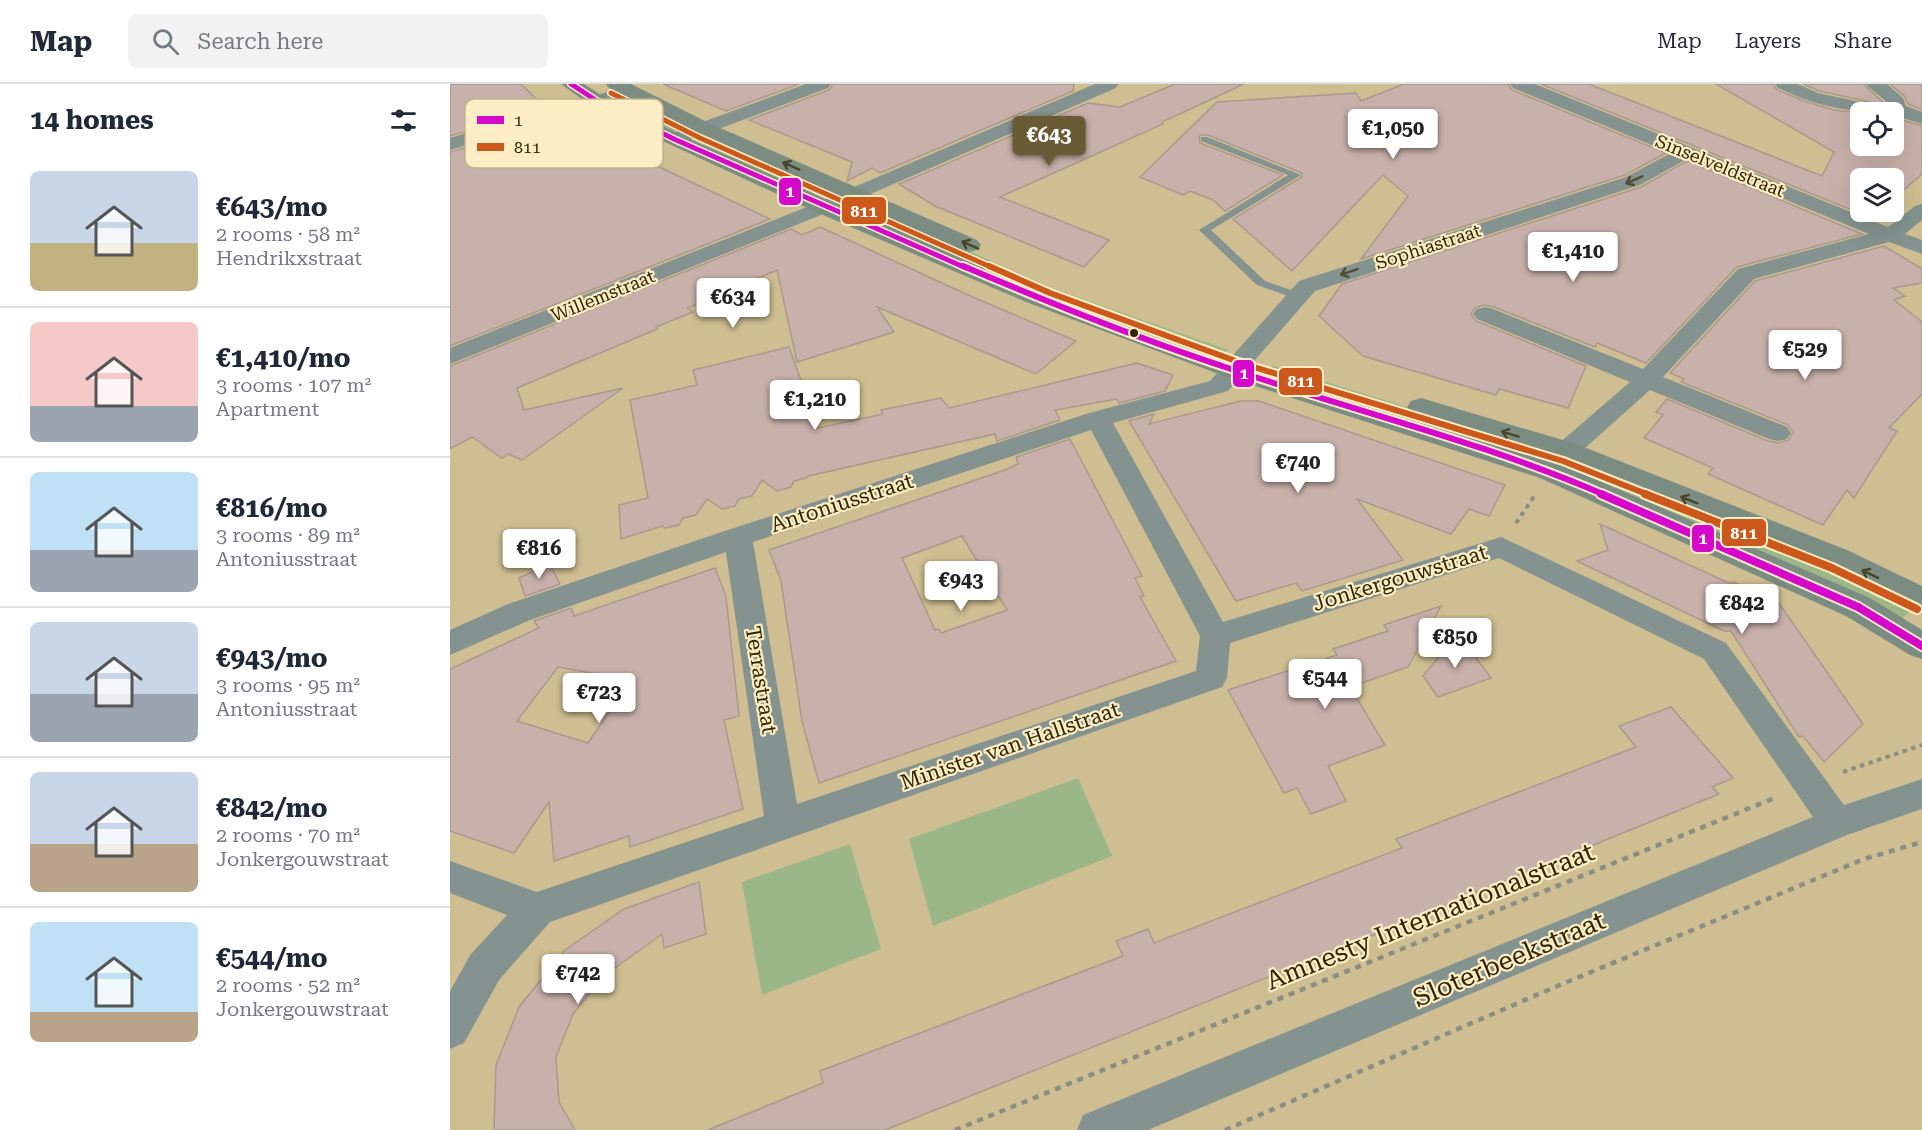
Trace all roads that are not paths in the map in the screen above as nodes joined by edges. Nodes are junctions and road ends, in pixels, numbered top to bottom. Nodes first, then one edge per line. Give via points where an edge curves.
1 (571, 84) edge
2 (822, 84) edge
3 (1519, 84) edge
4 (1784, 84) edge
5 (1874, 84) edge
6 (1105, 85) edge
7 (622, 88) edge
8 (594, 99) edge
9 (601, 99) edge
10 (645, 99) edge
11 (1897, 102) edge
12 (1850, 107) edge
13 (663, 108) edge
14 (1904, 112) edge
15 (1922, 118) edge
16 (704, 128) junction
17 (663, 134) edge
18 (674, 139) junction
19 (1204, 139) dead end
20 (465, 140) edge
21 (450, 144) edge
22 (1686, 152) junction
23 (855, 194) junction
24 (824, 207) junction
25 (1922, 210) edge
26 (1890, 235) junction
27 (1922, 248) edge
28 (1298, 296) junction
29 (1485, 314) dead end
30 (450, 357) edge
31 (1240, 362) junction
32 (1647, 380) junction
33 (1098, 419) junction
34 (1778, 433) dead end
35 (1558, 461) junction
36 (738, 537) junction
37 (1922, 600) edge
38 (1215, 636) junction
39 (450, 643) edge
40 (1922, 645) edge
41 (1922, 794) edge
42 (783, 823) junction
43 (1837, 823) junction
44 (450, 876) edge
45 (537, 909) junction
46 (450, 1029) edge
47 (1098, 1130) edge

1 - 8 street
2 - 16 street
3 - 22 street, Sinselveldstraat
4 - 12 street via 1812,97
5 - 11 street
6 - 23 street, Willemstraat
7 - 9 street
7 - 10 street
13 - 16 street
14 - 15 street
16 - 18 street
23 -> 16 street
17 - 18 street
18 - 24 street
19 - 28 lane via 1296,175 1204,230 1261,283
20 - 21 street
22 - 26 street, Sinselveldstraat
22 -> 28 street, Sophiastraat via 1633,181 1307,286
23 - 24 street, Willemstraat
31 -> 23 street
24 - 30 street, Willemstraat
24 - 31 street via 1035,297
25 - 26 street
26 - 27 street, Sinselveldstraat
26 - 32 street via 1746,274
28 - 31 street, Sophiastraat
29 - 32 street
31 - 33 street, Antoniusstraat via 1220,386
31 - 35 street
32 - 34 street
32 - 35 street
33 - 36 street, Antoniusstraat
33 - 38 street
37 -> 35 street via 1836,558
35 - 40 street via 1858,607
36 - 39 street, Antoniusstraat via 519,612
36 - 42 street, Terrastraat
38 - 42 street, Minister van Hallstraat via 1211,678
38 - 43 street, Jonkergouwstraat via 1501,547 1715,651
41 - 43 street, Sloterbeekstraat
42 - 45 street, Minister van Hallstraat
43 - 47 street, Sloterbeekstraat
44 - 45 street
45 - 46 street via 485,967

